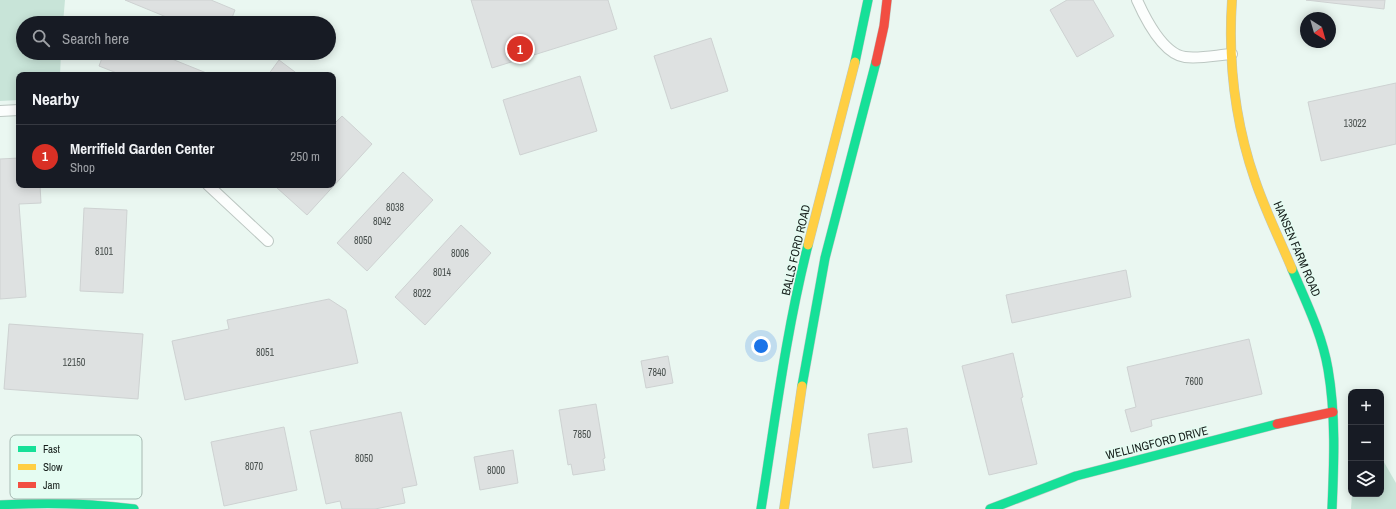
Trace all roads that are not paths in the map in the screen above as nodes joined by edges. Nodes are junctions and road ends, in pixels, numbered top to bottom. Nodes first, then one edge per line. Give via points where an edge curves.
1 (868, 0) edge
2 (887, 0) edge
3 (1137, 0) edge
4 (1232, 0) edge
5 (1232, 54) junction
6 (16, 110) edge
7 (0, 111) edge
8 (834, 144) junction
9 (844, 183) junction
10 (211, 188) edge
11 (268, 241) dead end
12 (1333, 412) junction
13 (0, 505) edge
14 (134, 509) edge
15 (761, 509) edge
16 (784, 509) edge
17 (990, 509) edge
18 (1332, 509) edge

1 - 8 main road, BALLS FORD ROAD
2 - 9 main road via 877,58
3 - 5 street via 1149,24 1173,52 1184,57
4 - 5 main road, HANSEN FARM ROAD
5 - 12 main road, HANSEN FARM ROAD via 1235,96 1248,157 1255,180 1315,323 1328,369
6 - 7 street
8 - 9 main road via 842,155
8 - 15 main road, BALLS FORD ROAD via 800,278
9 - 16 main road via 814,308
10 - 11 street
12 - 17 main road, WELLINGFORD DRIVE via 1076,476
12 - 18 main road, HANSEN FARM ROAD
13 - 14 main road via 48,502

